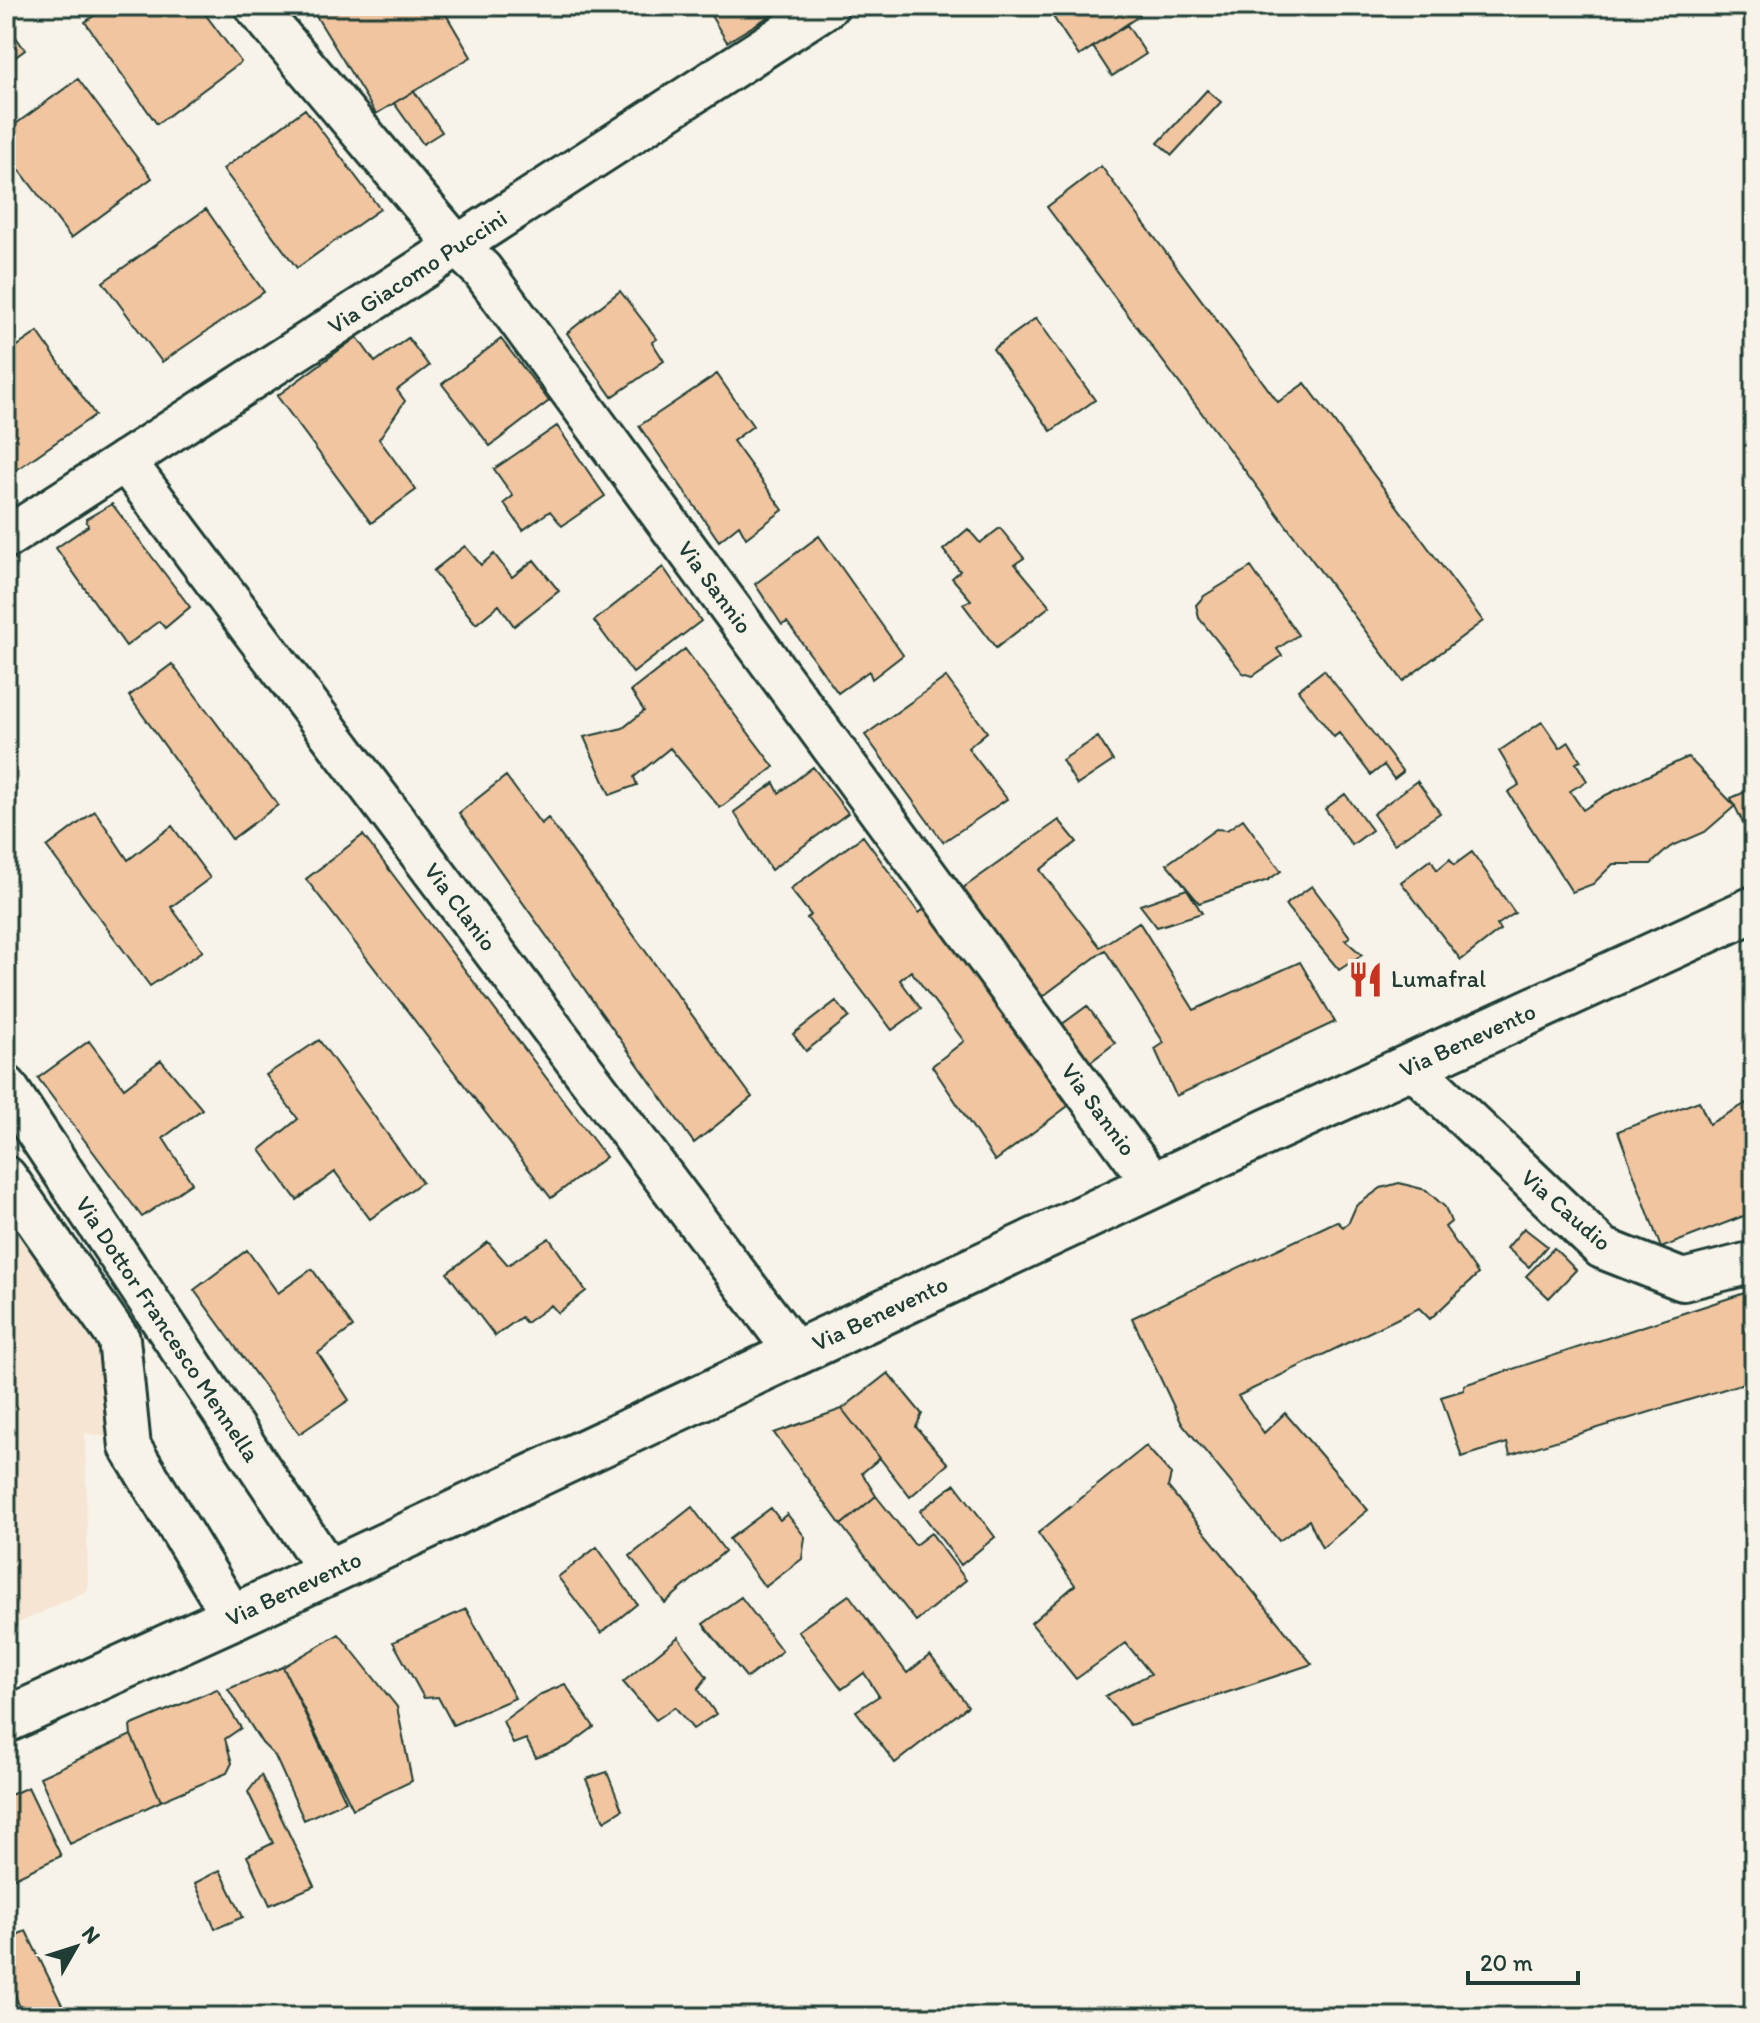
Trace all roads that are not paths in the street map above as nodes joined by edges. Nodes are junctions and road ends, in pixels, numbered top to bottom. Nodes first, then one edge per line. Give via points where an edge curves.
1 (255, 6) edge
2 (828, 6) edge
3 (456, 245) junction
4 (125, 461) junction
5 (6, 538) edge
6 (1754, 909) edge
7 (1411, 1066) junction
8 (6, 1086) edge
9 (6, 1177) edge
10 (1154, 1185) junction
11 (1754, 1262) edge
12 (796, 1353) junction
13 (329, 1572) junction
14 (233, 1617) junction
15 (6, 1720) edge

1 - 3 street, Via Sannio
2 - 3 street, Via Giacomo Puccini
3 - 4 street, Via Giacomo Puccini
3 - 10 street, Via Sannio via 482,270
4 - 5 street, Via Giacomo Puccini
4 - 12 street, Via Clanio
6 - 7 main road, Via Benevento
7 - 10 main road, Via Benevento
7 - 11 street, Via Caudio via 1602,1248 1683,1280
8 - 13 street, Via Dottor Francesco Mennella
9 - 14 street via 119,1339 130,1447
10 - 12 main road, Via Benevento
12 - 13 main road, Via Benevento
13 - 14 main road, Via Benevento
14 - 15 main road, Via Benevento

